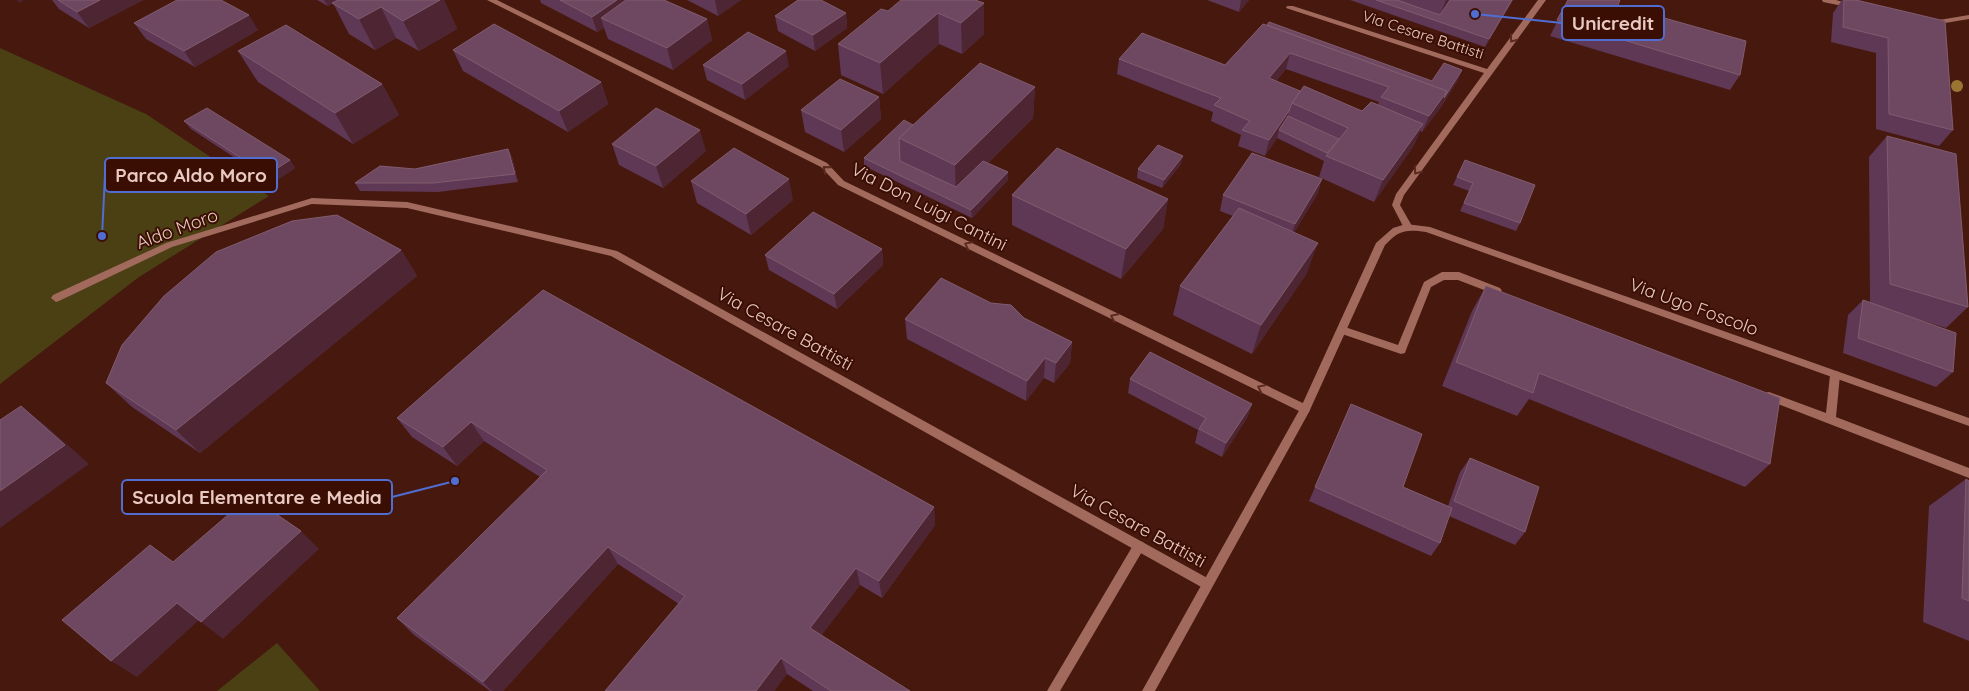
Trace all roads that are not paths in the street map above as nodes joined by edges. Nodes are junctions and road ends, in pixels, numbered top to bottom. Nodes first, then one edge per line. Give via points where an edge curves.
1 (491, 0) edge
2 (512, 0) edge
3 (1542, 0) edge
4 (1826, 0) edge
5 (502, 5) junction
6 (1290, 8) dead end
7 (1863, 9) edge
8 (1969, 18) edge
9 (1928, 24) edge
10 (1489, 72) junction
11 (312, 201) joint
12 (1406, 226) junction
13 (1506, 294) edge
14 (56, 298) dead end
15 (1342, 330) junction
16 (1835, 375) junction
17 (1756, 391) edge
18 (1305, 409) junction
19 (1830, 420) junction
20 (1969, 422) edge
21 (1969, 473) edge
22 (1138, 546) junction
23 (1207, 584) junction
24 (1053, 691) edge
25 (1148, 691) edge

1 - 5 street, Via Don Luigi Cantini
2 - 5 street
3 -> 10 street, Via Cesare Battisti
4 - 7 street
18 -> 5 street, Via Don Luigi Cantini via 841,183 824,165
6 - 10 street, Via Cesare Battisti
8 - 9 street
10 -> 12 street, Via Cesare Battisti via 1400,194 1396,205
11 - 14 street, Aldo Moro via 169,245
11 - 22 street, Via Cesare Battisti via 407,205 614,252
12 - 15 street, Via Cesare Battisti via 1392,231 1381,243
12 - 16 street, Via Ugo Foscolo via 1427,229
13 - 15 street via 1459,276 1442,276 1427,285 1401,350
15 - 18 street, Via Cesare Battisti
16 - 19 street
16 - 20 street, Via Ugo Foscolo
17 - 19 street
18 - 23 street, Via Cesare Battisti
19 - 21 street
22 - 23 street, Via Cesare Battisti
22 - 24 street
23 - 25 street, Via Cesare Battisti

